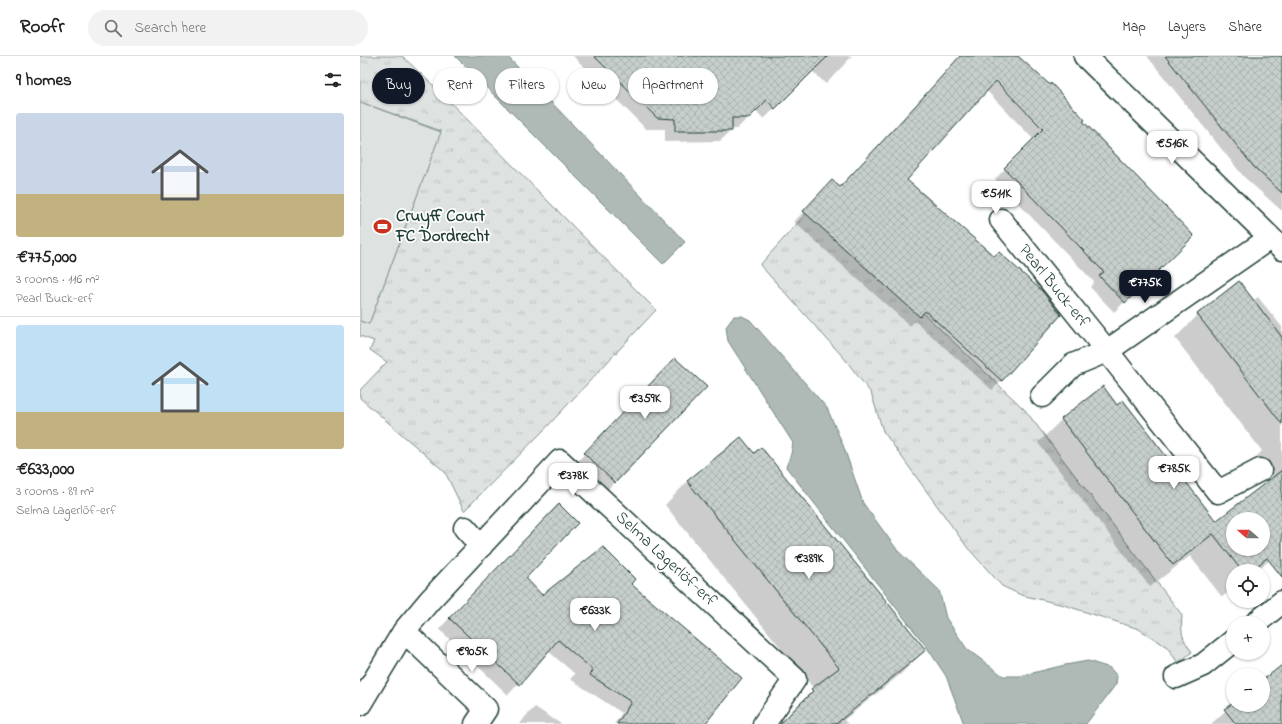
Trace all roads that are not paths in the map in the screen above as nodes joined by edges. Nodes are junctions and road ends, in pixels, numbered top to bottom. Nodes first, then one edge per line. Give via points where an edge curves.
1 (1085, 56) edge
2 (1001, 220) dead end
3 (1276, 244) edge
4 (1107, 351) junction
5 (1042, 396) dead end
6 (1260, 470) dead end
7 (465, 528) dead end
8 (481, 546) junction
9 (1282, 602) edge
10 (1265, 616) edge
11 (404, 631) junction
12 (1226, 647) edge
13 (1176, 677) dead end
14 (360, 704) edge
15 (476, 724) edge
16 (764, 724) edge

1 - 3 street
2 - 4 street, Pearl Buck-erf
3 - 4 street
4 - 5 street via 1073,365
4 - 6 street, Pearl Buck-erf via 1218,492
7 - 8 street
8 - 11 street, Selma Lagerlöf-erf
8 - 16 street, Selma Lagerlöf-erf via 560,461 795,679
9 - 10 street
11 - 14 street, Selma Lagerlöf-erf
11 - 15 street via 486,710
12 - 13 street via 1203,665

